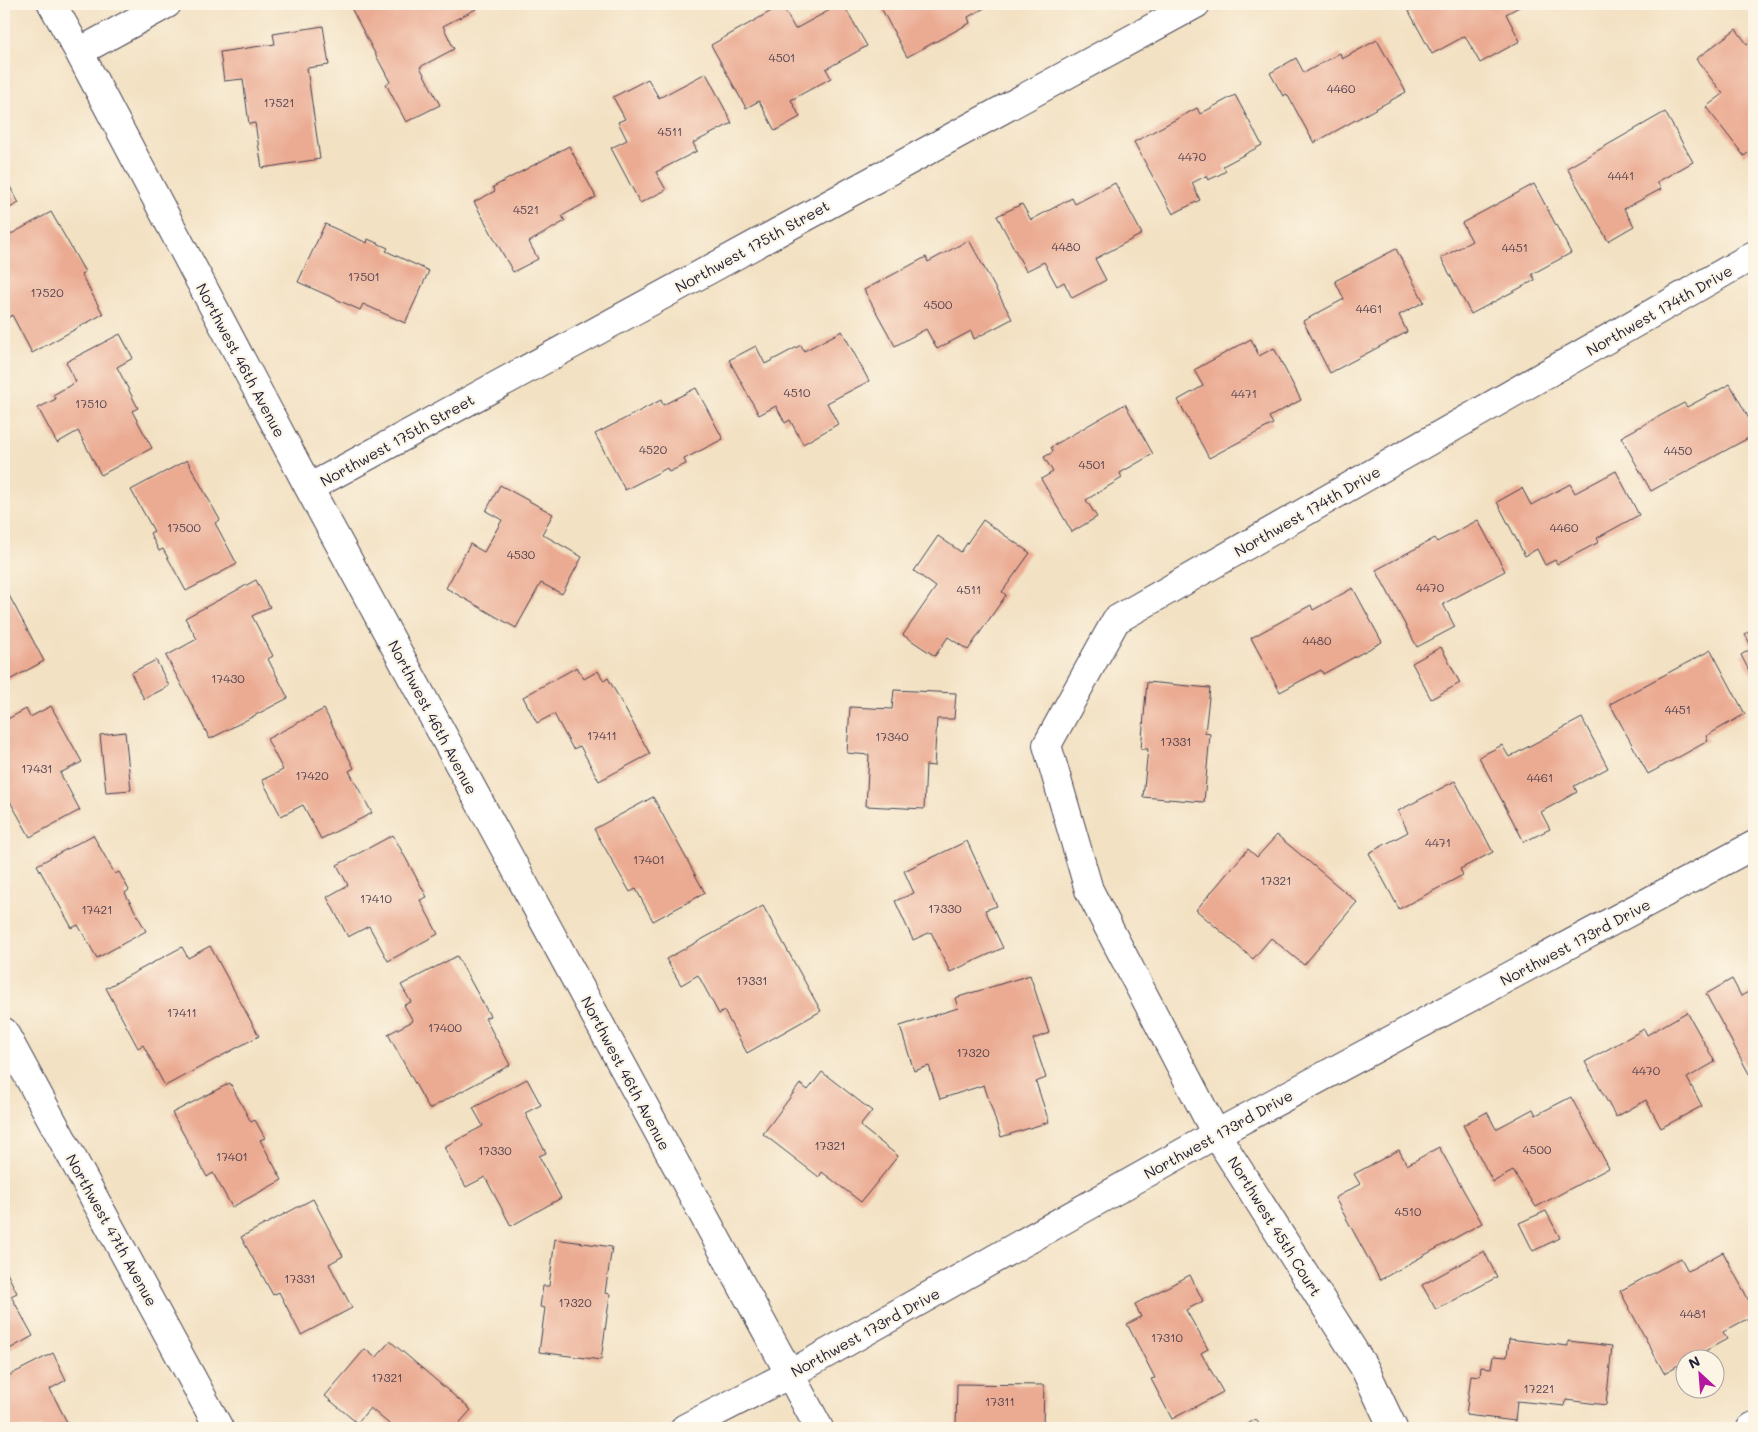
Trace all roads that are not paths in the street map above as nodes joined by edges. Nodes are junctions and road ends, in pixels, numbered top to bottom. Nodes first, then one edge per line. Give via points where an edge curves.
1 (52, 4) edge
2 (167, 4) edge
3 (1196, 4) edge
4 (78, 52) junction
5 (1754, 255) edge
6 (309, 488) junction
7 (1754, 846) edge
8 (1089, 890) joint
9 (4, 1032) edge
10 (1216, 1134) junction
11 (790, 1374) junction
12 (219, 1428) edge
13 (685, 1428) edge
14 (819, 1428) edge
15 (1393, 1428) edge

1 - 4 street, Northwest 46th Avenue
2 - 4 street
3 - 6 street, Northwest 175th Street
4 - 6 street, Northwest 46th Avenue
5 - 8 street, Northwest 174th Drive via 1116,620 1047,745
6 - 11 street, Northwest 46th Avenue
7 - 10 street, Northwest 173rd Drive
8 - 10 street, Northwest 45th Court
9 - 12 street, Northwest 47th Avenue
10 - 11 street, Northwest 173rd Drive
10 - 15 street, Northwest 45th Court via 1364,1367
11 - 13 street, Northwest 173rd Drive
11 - 14 street, Northwest 46th Avenue

